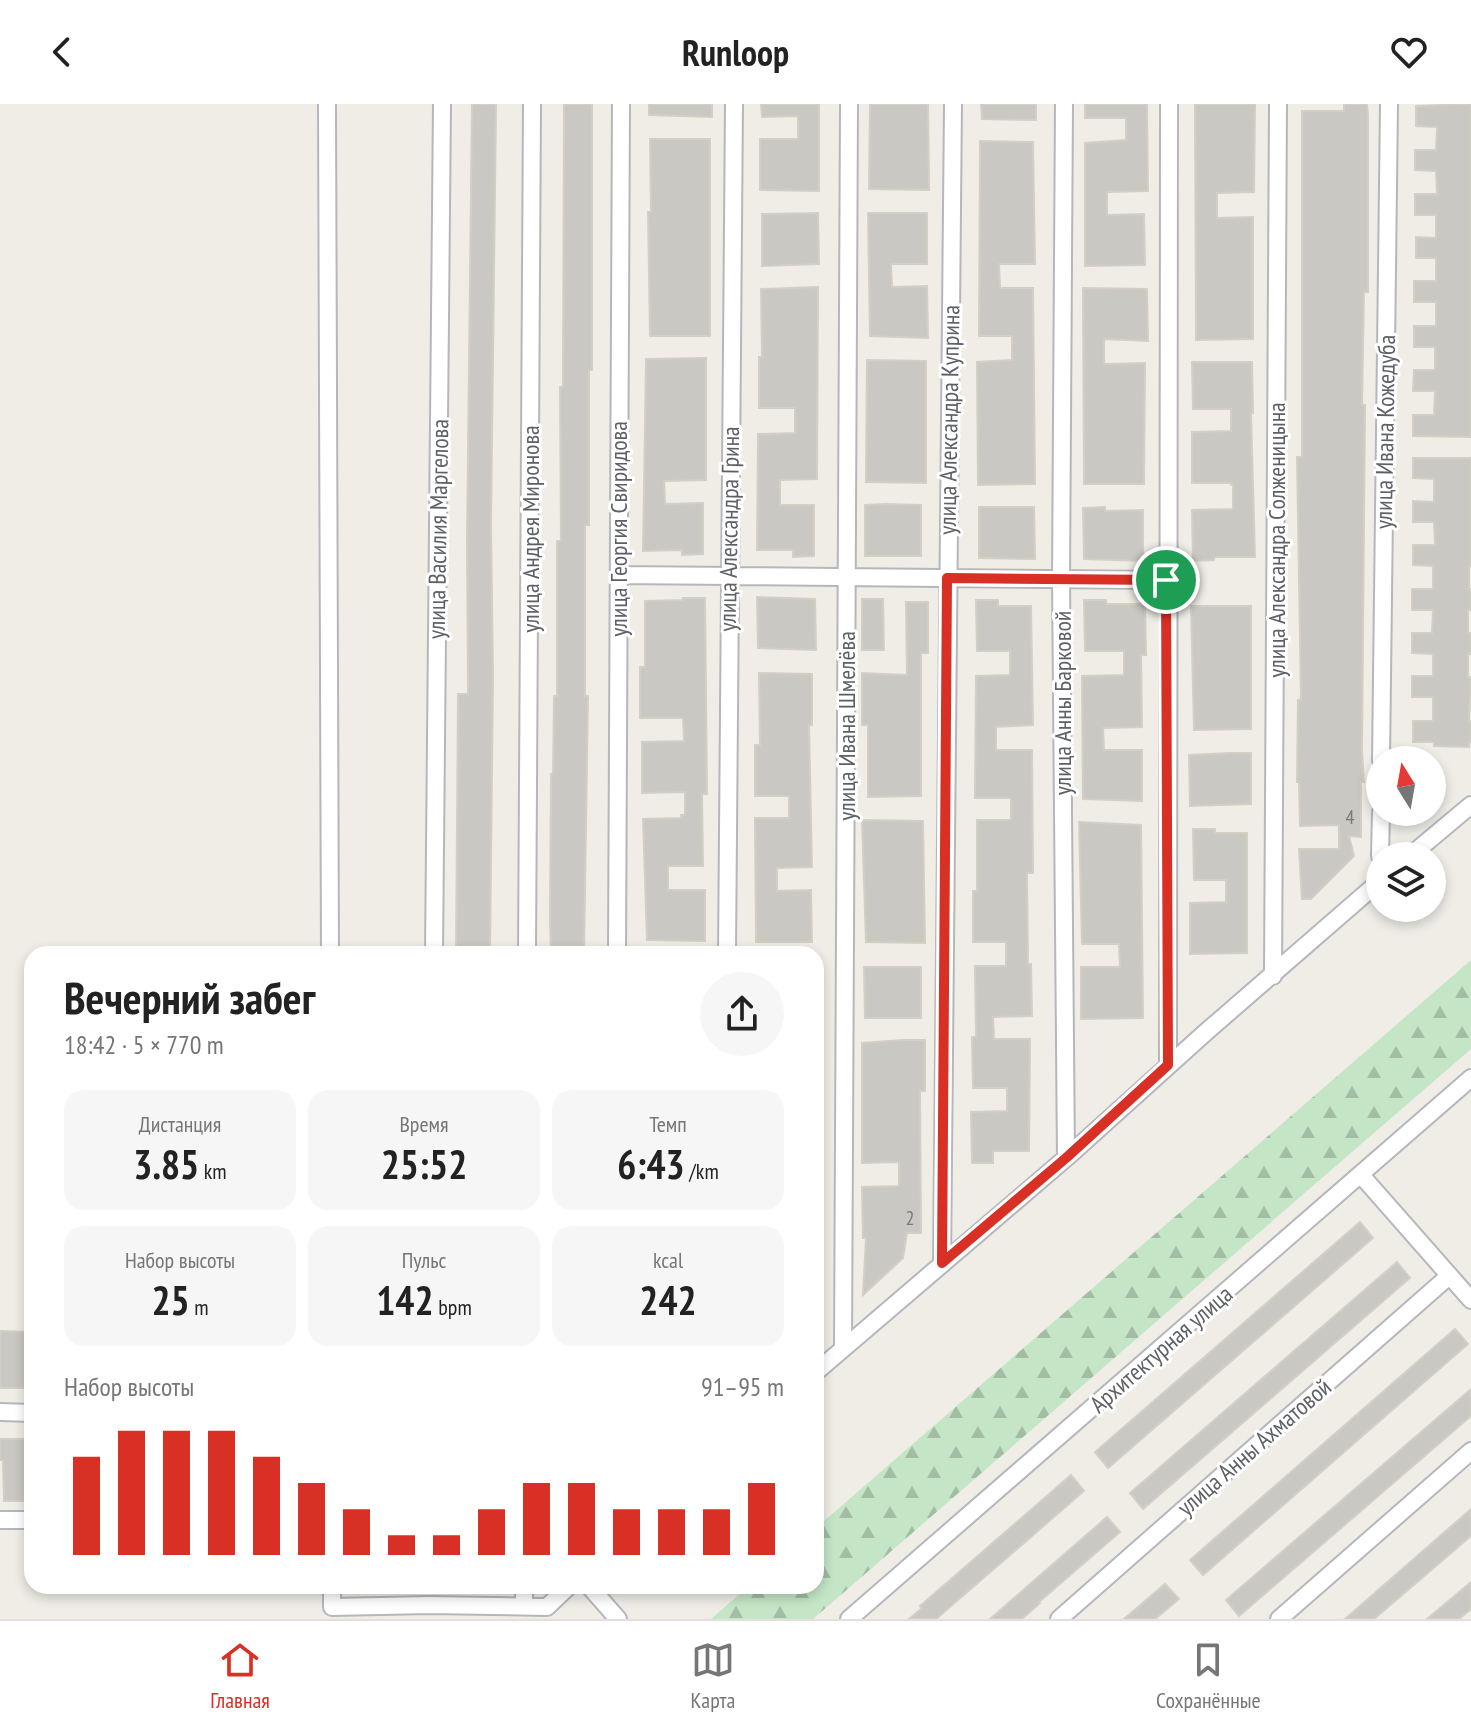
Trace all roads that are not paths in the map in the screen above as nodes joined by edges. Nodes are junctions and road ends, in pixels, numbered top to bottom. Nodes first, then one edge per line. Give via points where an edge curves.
1 (327, 104) edge
2 (442, 104) edge
3 (532, 104) edge
4 (621, 104) edge
5 (734, 104) edge
6 (849, 104) edge
7 (953, 104) edge
8 (1064, 104) edge
9 (1169, 104) edge
10 (1278, 104) edge
11 (1389, 104) edge
12 (618, 575) junction
13 (729, 576) junction
14 (847, 577) junction
15 (947, 578) junction
16 (1061, 579) junction
17 (1166, 580) junction
18 (1381, 746) edge
19 (1471, 805) edge
20 (1427, 842) edge
21 (1366, 893) edge
22 (330, 946) edge
23 (434, 946) edge
24 (527, 946) edge
25 (617, 946) edge
26 (727, 946) edge
27 (1273, 976) junction
28 (1168, 1065) junction
29 (1471, 1078) edge
30 (1066, 1158) junction
31 (1361, 1175) junction
32 (942, 1263) junction
33 (1449, 1276) junction
34 (1471, 1300) edge
35 (843, 1347) junction
36 (824, 1365) edge
37 (0, 1412) edge
38 (24, 1413) edge
39 (1471, 1451) edge
40 (0, 1520) edge
41 (24, 1520) edge
42 (332, 1594) edge
43 (429, 1594) edge
44 (524, 1594) edge
45 (561, 1594) edge
46 (596, 1594) edge
47 (429, 1605) junction
48 (524, 1606) junction
49 (618, 1619) edge
50 (849, 1619) edge
51 (1059, 1619) edge
52 (1279, 1619) edge

1 - 22 street
2 - 23 street, улица Василия Маргелова
3 - 24 street, улица Андрея Миронова
4 - 12 street, улица Георгия Свиридова
5 - 13 street, улица Александра Грина
6 - 14 street, улица Ивана Шмелёва
7 - 15 street, улица Александра Куприна
8 - 16 street, улица Анны Барковой
9 - 17 street
10 - 27 street, улица Александра Солженицына
11 - 18 street, улица Ивана Кожедуба
12 - 13 street
12 - 25 street, улица Георгия Свиридова
13 - 14 street
13 - 26 street, улица Александра Грина
14 - 15 street
14 - 35 street, улица Ивана Шмелёва
15 - 16 street
15 - 32 street, улица Александра Куприна
16 - 17 street
16 - 30 street, улица Анны Барковой
17 - 28 street
19 - 20 street
21 - 27 street
27 - 28 street
28 - 30 street
29 - 31 street, Архитектурная улица
30 - 32 street
31 - 33 street
31 - 50 street, Архитектурная улица
32 - 35 street
33 - 34 street
33 - 51 street, улица Анны Ахматовой
35 - 36 street
37 - 38 street
39 - 52 street
40 - 41 street
42 - 47 street via 332,1607
43 - 47 street
44 - 48 street
45 - 48 street via 547,1607
46 - 49 street
47 - 48 street

